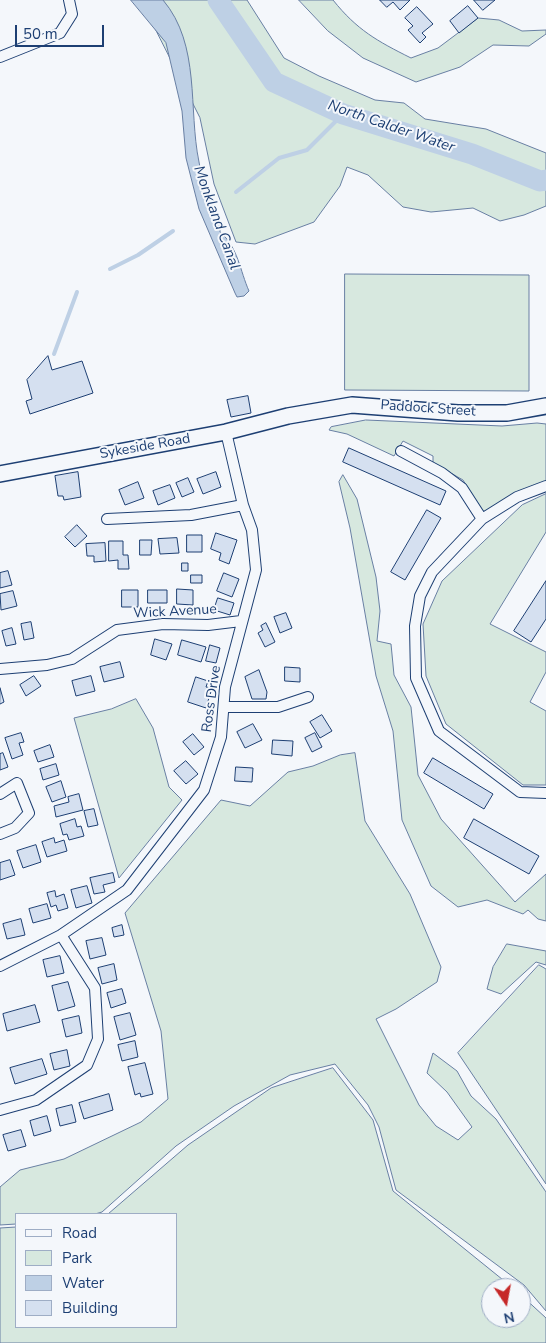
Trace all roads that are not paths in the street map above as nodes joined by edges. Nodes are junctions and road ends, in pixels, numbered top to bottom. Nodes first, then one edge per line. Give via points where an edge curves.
1 (69, 0) edge
2 (0, 57) edge
3 (546, 406) edge
4 (288, 416) joint
5 (226, 432) junction
6 (402, 452) dead end
7 (0, 474) edge
8 (546, 486) edge
9 (243, 505) junction
10 (107, 519) dead end
11 (482, 519) junction
12 (241, 621) junction
13 (0, 669) edge
14 (308, 697) dead end
15 (224, 708) junction
16 (546, 793) edge
17 (0, 794) edge
18 (0, 834) edge
19 (62, 934) junction
20 (0, 966) edge
21 (0, 1110) edge

1 - 2 street via 72,14 60,33
3 - 4 street, Paddock Street via 507,413 458,413 352,405
4 - 5 street, Sykeside Road
5 - 7 street, Sykeside Road
5 - 9 street, Ross Drive
6 - 11 street via 442,473 462,488
8 - 11 street via 517,497
9 - 10 street via 191,515
9 - 12 street, Ross Drive via 252,530 256,570
11 - 16 street via 432,572 420,596 415,626 416,678 439,731 520,792
12 - 13 street, Wick Avenue via 208,625 163,624 117,630 72,658 47,665
12 - 15 street, Ross Drive via 225,687
14 - 15 street via 278,707
15 - 19 street, Ross Drive via 221,737 204,790 127,890
17 - 18 street via 17,783 30,813 14,828
19 - 20 street, Ross Drive
19 - 21 street via 95,988 98,1039 87,1065 36,1100

